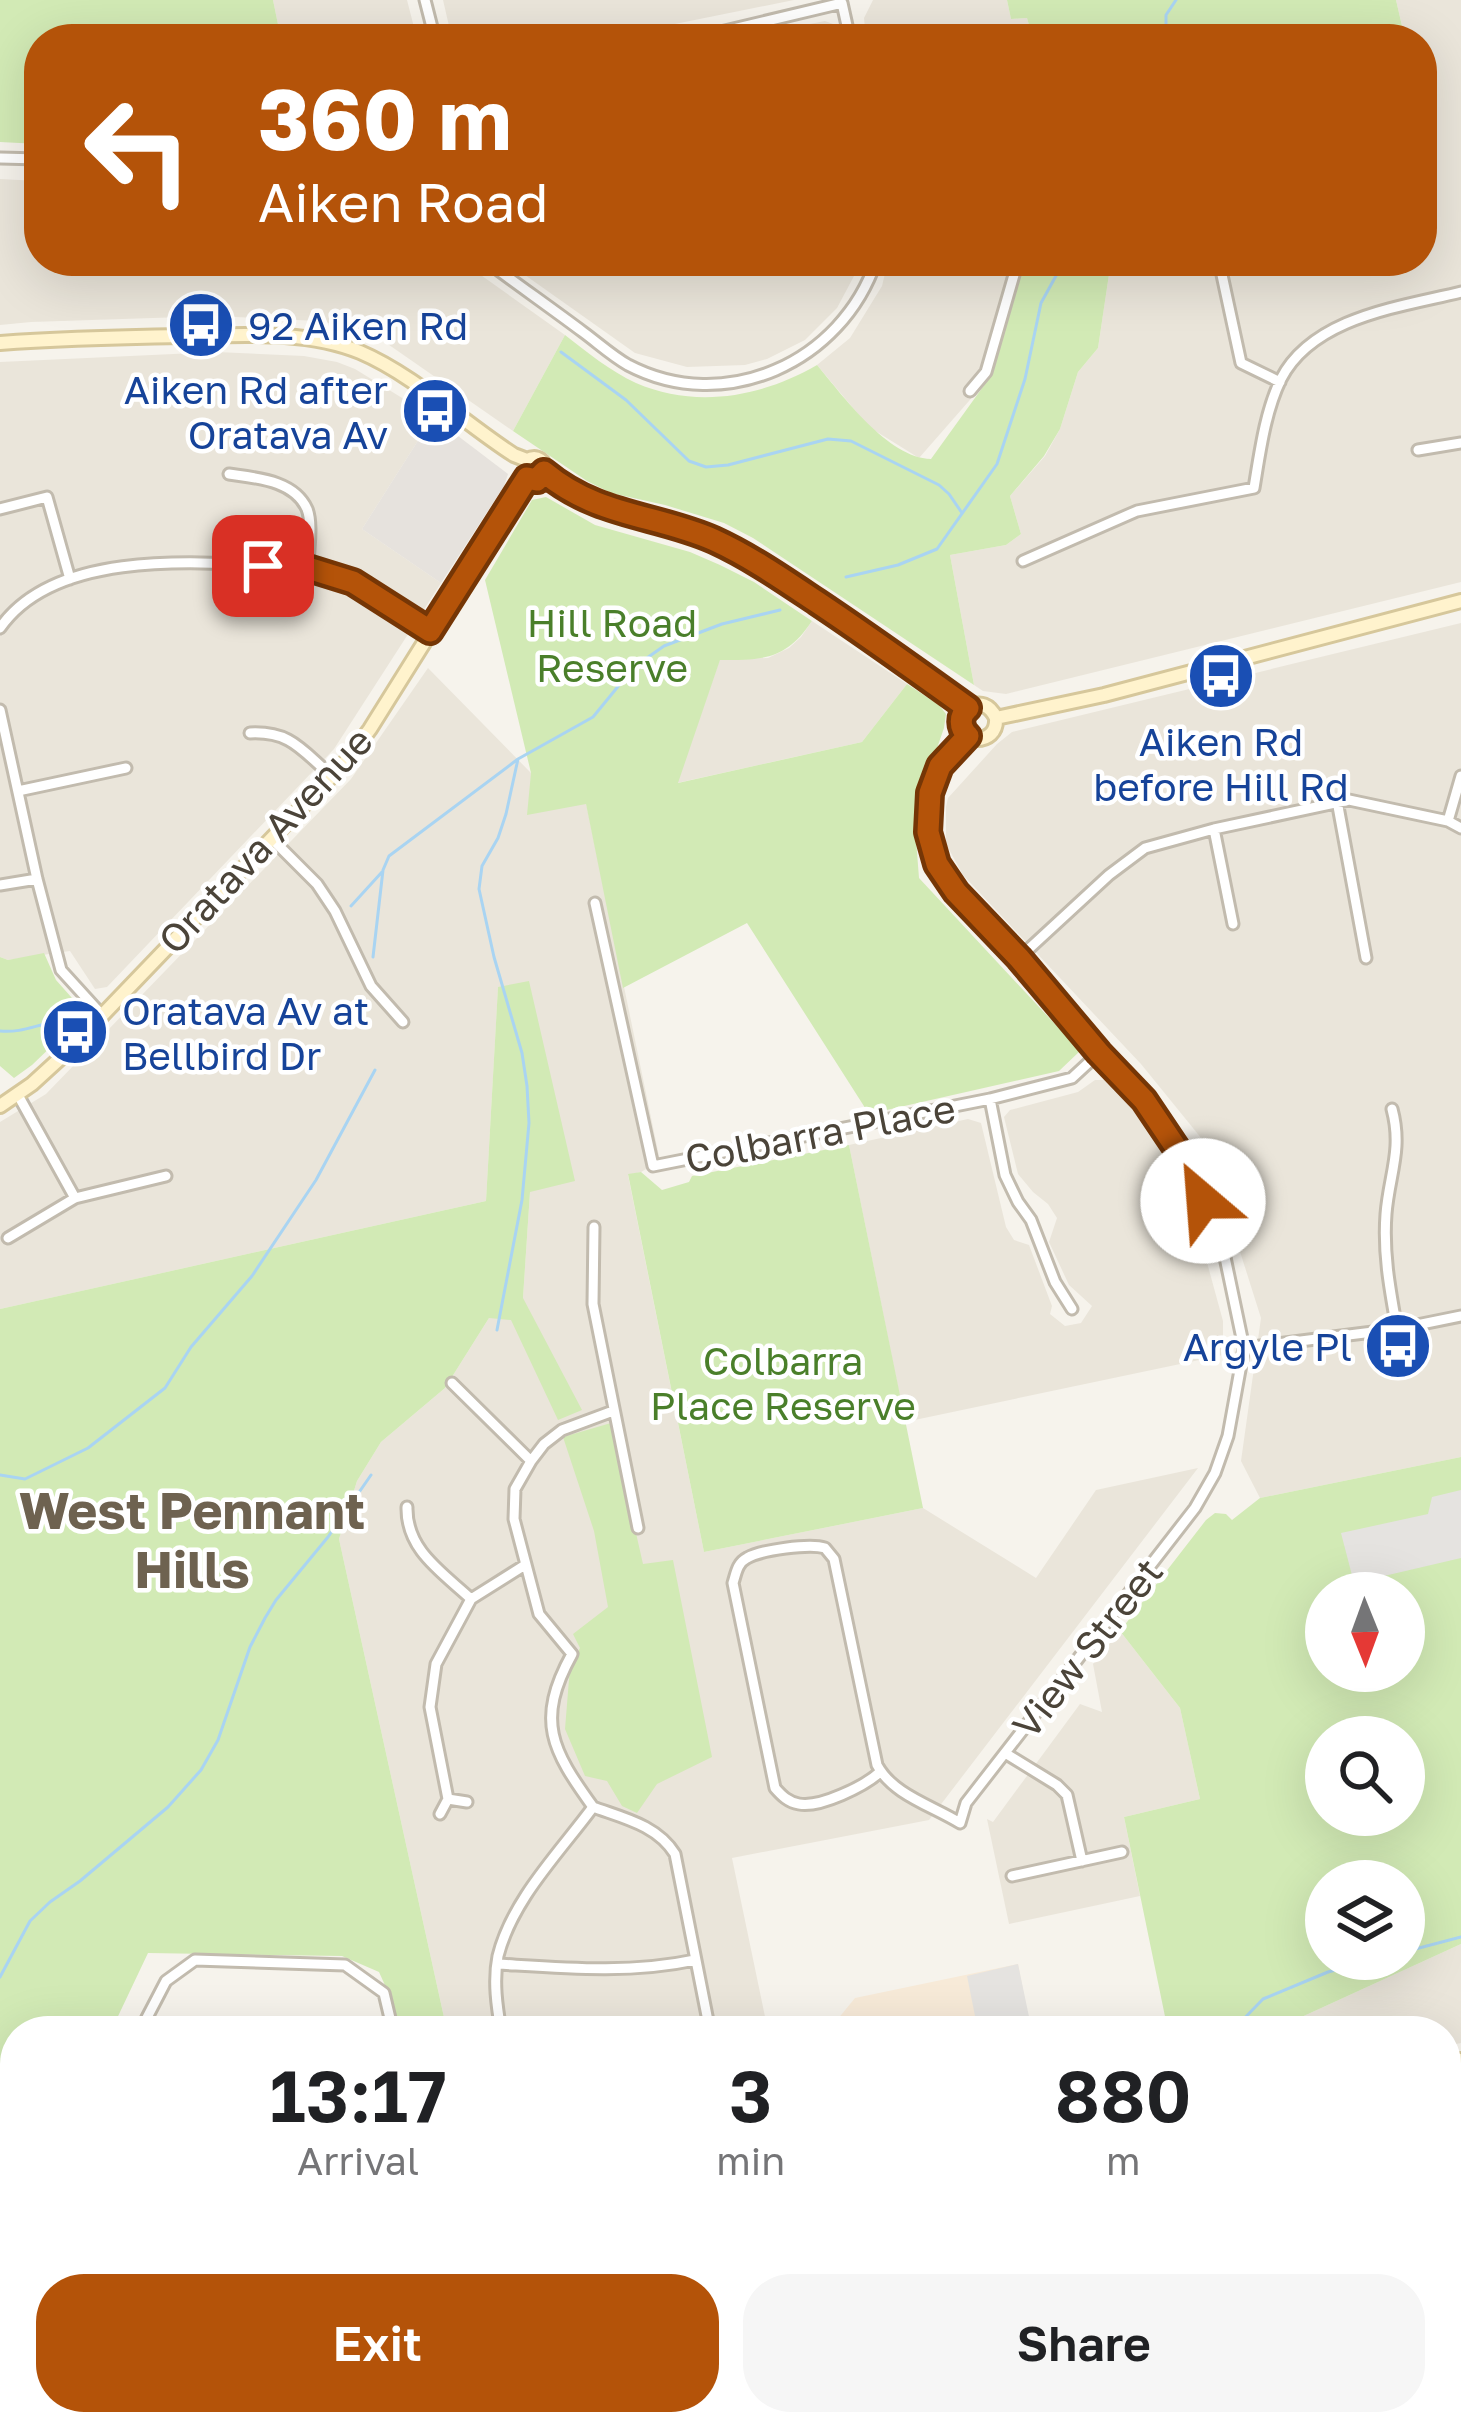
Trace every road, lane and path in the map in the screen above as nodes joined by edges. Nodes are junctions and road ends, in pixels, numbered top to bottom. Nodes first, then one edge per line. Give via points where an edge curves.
1 (754, 24) edge
2 (847, 24) edge
3 (506, 276) edge
4 (870, 276) edge
5 (1014, 276) edge
6 (1222, 276) edge
7 (1461, 292) edge
8 (0, 343) edge
9 (1280, 382) junction
10 (970, 391) dead end
11 (1461, 443) edge
12 (1418, 449) dead end
13 (526, 460) junction
14 (544, 472) junction
15 (230, 474) dead end
16 (527, 478) junction
17 (0, 509) edge
18 (1023, 561) dead end
19 (308, 568) junction
20 (70, 579) junction
21 (1461, 601) edge
22 (0, 628) edge
23 (430, 631) junction
24 (968, 708) junction
25 (0, 710) edge
26 (996, 718) junction
27 (250, 733) dead end
28 (968, 736) junction
29 (126, 768) dead end
30 (1461, 776) edge
31 (333, 777) junction
32 (18, 790) junction
33 (1336, 801) junction
34 (1448, 820) junction
35 (1461, 828) edge
36 (1214, 830) junction
37 (273, 840) junction
38 (37, 879) junction
39 (0, 885) edge
40 (595, 903) dead end
41 (1233, 924) dead end
42 (1019, 958) junction
43 (1366, 958) dead end
44 (101, 1014) junction
45 (403, 1022) dead end
46 (1099, 1053) junction
47 (18, 1095) junction
48 (990, 1099) junction
49 (0, 1106) edge
50 (1393, 1109) dead end
51 (166, 1176) dead end
52 (75, 1198) junction
53 (594, 1227) dead end
54 (8, 1238) dead end
55 (1072, 1310) dead end
56 (1461, 1316) edge
57 (1397, 1329) junction
58 (1244, 1348) junction
59 (452, 1383) dead end
60 (613, 1411) junction
61 (531, 1461) junction
62 (407, 1507) dead end
63 (638, 1528) dead end
64 (525, 1565) junction
65 (471, 1599) junction
66 (1005, 1753) junction
67 (880, 1772) junction
68 (448, 1799) junction
69 (467, 1802) dead end
70 (593, 1807) junction
71 (440, 1814) dead end
72 (1122, 1852) dead end
73 (1082, 1861) junction
74 (1012, 1876) dead end
75 (695, 1960) junction
76 (498, 1964) junction
77 (148, 2016) edge
78 (389, 2016) edge
79 (499, 2016) edge
80 (707, 2016) edge

1 - 2 street via 842,3
3 - 4 street via 628,365 693,384 767,374 802,358 856,308
5 - 10 street via 986,372
6 - 9 street via 1241,363
7 - 9 street via 1350,321 1310,345
8 - 13 street via 246,335 324,342 386,366
9 - 18 street via 1253,488 1137,511
11 - 12 street
13 - 14 street via 540,460
13 - 16 street
14 - 16 street
14 - 24 street via 592,502 742,554
15 - 19 street via 267,479 308,510
16 - 23 street, Oratava Avenue
17 - 20 street via 47,497
19 - 20 street via 173,562
19 - 23 street via 353,582
20 - 22 street via 14,608
21 - 26 street
23 - 31 street, Oratava Avenue
24 - 26 street via 986,706
24 - 28 street via 961,724
25 - 32 street
26 - 28 street via 986,737
27 - 31 street via 284,736
28 - 42 street via 940,766 930,793 931,847 946,880
29 - 32 street
30 - 34 street
31 - 37 street, Oratava Avenue
32 - 38 street
33 - 34 street
33 - 36 street
33 - 43 street
34 - 35 street
36 - 41 street
36 - 42 street via 1145,848
37 - 44 street, Oratava Avenue
37 - 45 street via 317,884 371,986
38 - 39 street
38 - 44 street via 61,970
40 - 48 street, Colbarra Place via 653,1166
42 - 46 street
44 - 47 street, Oratava Avenue
46 - 48 street, Colbarra Place via 1072,1078
46 - 58 street via 1183,1158 1222,1243
47 - 49 street, Oratava Avenue
47 - 52 street
48 - 55 street via 1005,1174
50 - 57 street via 1399,1134 1384,1254
51 - 52 street
52 - 54 street
53 - 60 street via 593,1304
56 - 57 street
57 - 58 street
58 - 66 street, View Street via 1215,1473
59 - 61 street
60 - 61 street via 562,1430
60 - 63 street
61 - 64 street via 515,1489
62 - 65 street via 414,1544
64 - 65 street
64 - 70 street via 539,1614 572,1654 554,1695 551,1731 562,1765
65 - 68 street via 436,1664 430,1707
66 - 67 street, View Street via 966,1803 961,1823
66 - 73 street via 1066,1795
67 - 67 street via 834,1559 815,1545 747,1558 733,1583 775,1788 810,1804
68 - 69 street
68 - 71 street
70 - 75 street via 668,1842
70 - 76 street via 516,1910
72 - 73 street
73 - 74 street
75 - 76 street via 621,1969
75 - 80 street
76 - 79 street
77 - 78 street via 166,1981 195,1960 345,1965 384,1994

